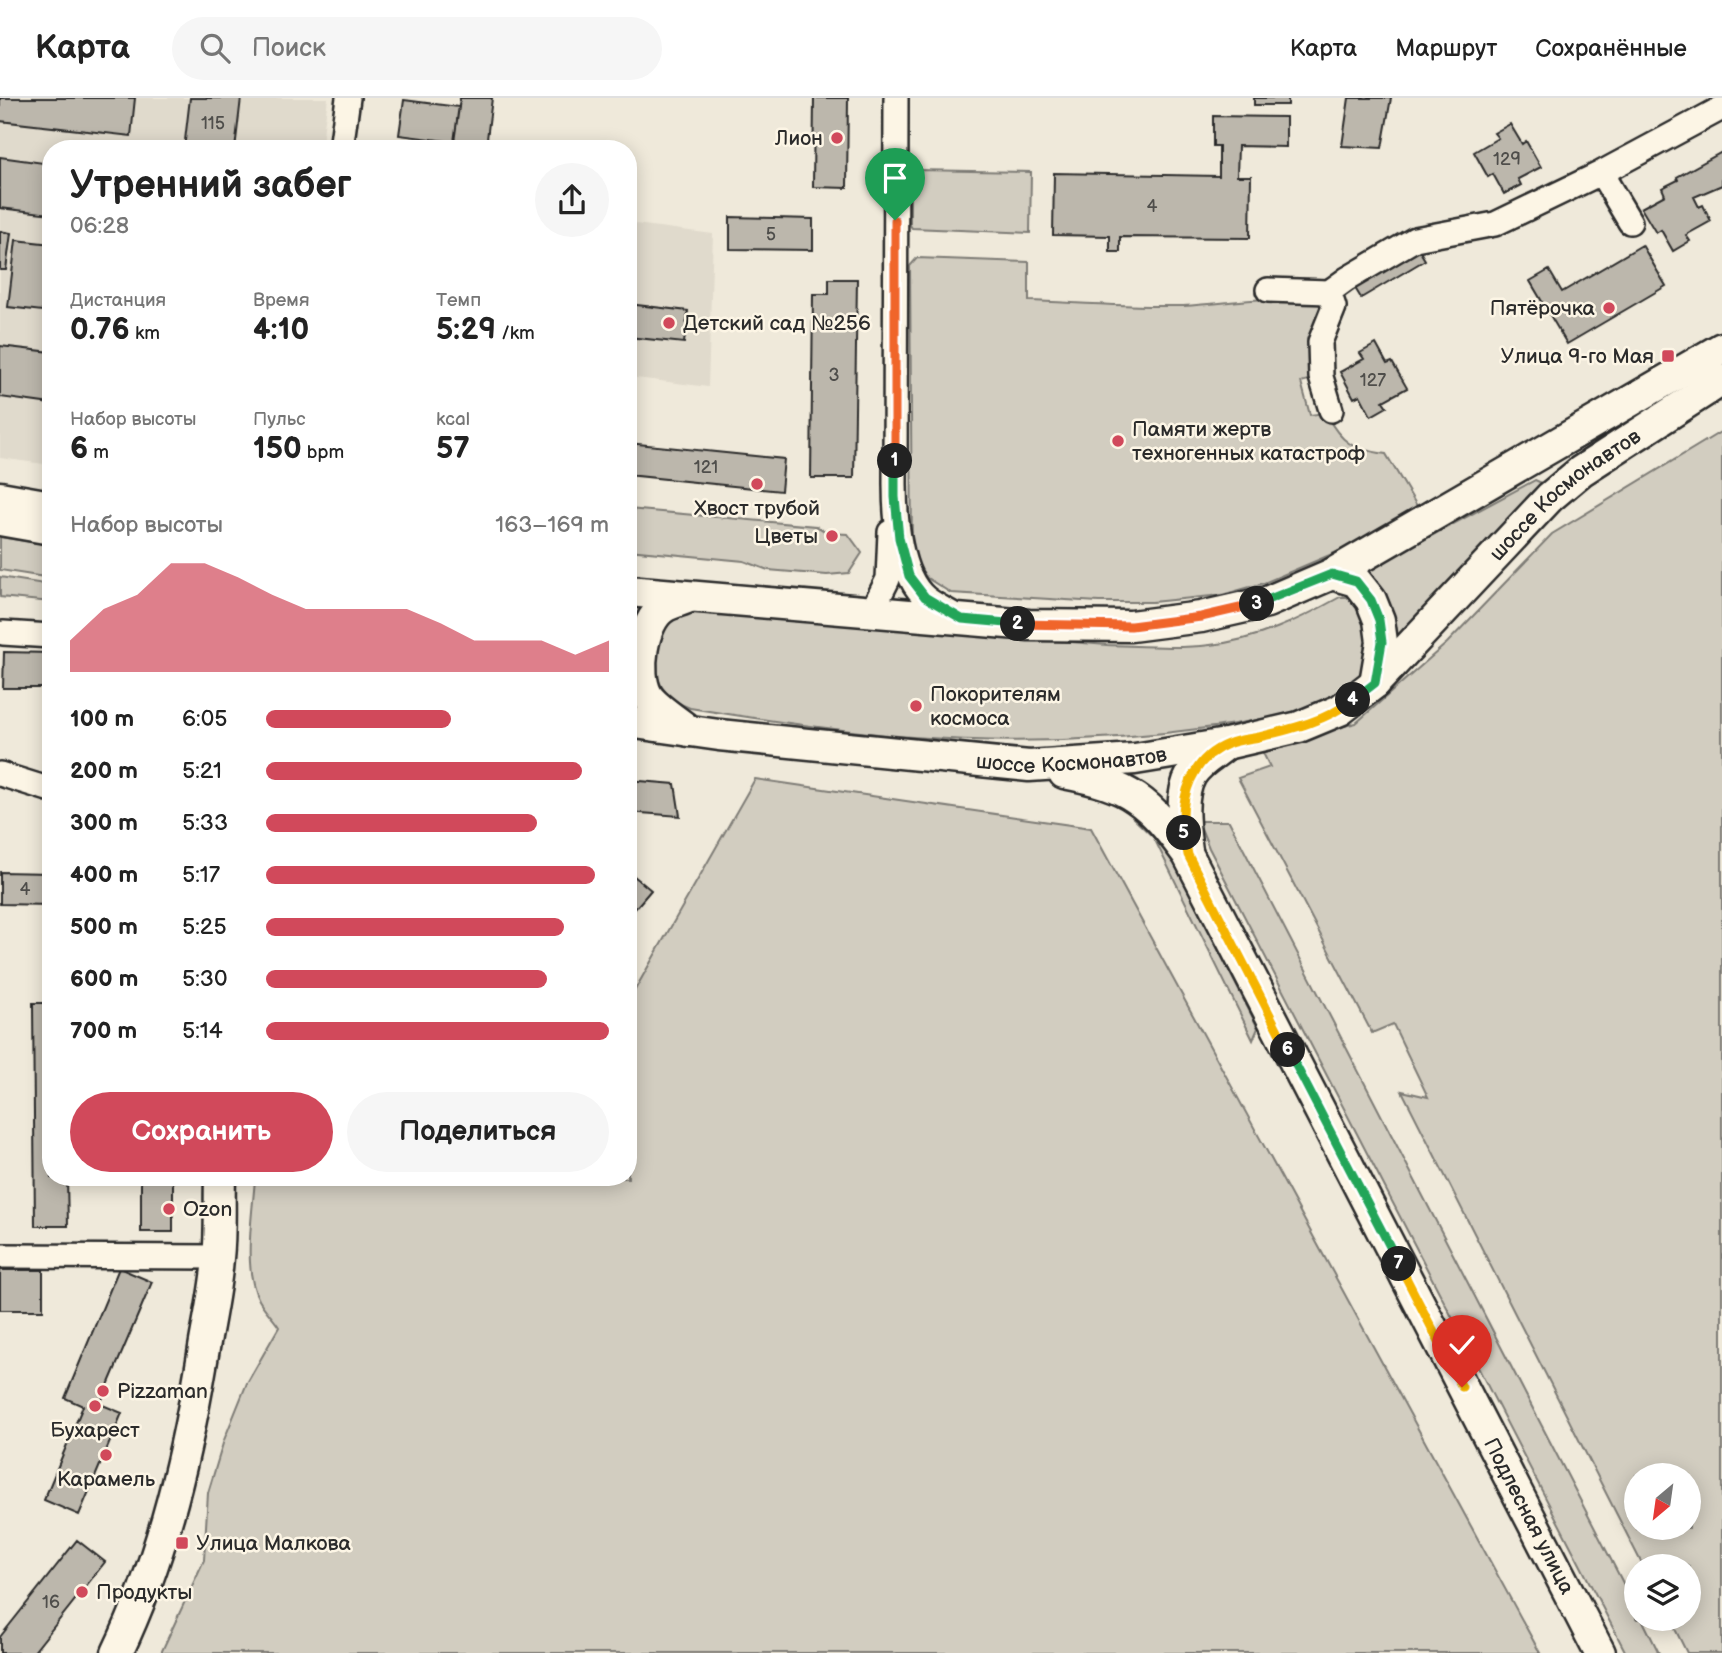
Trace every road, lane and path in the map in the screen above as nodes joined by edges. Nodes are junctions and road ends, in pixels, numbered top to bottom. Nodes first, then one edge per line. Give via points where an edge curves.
1 (348, 98) edge
2 (896, 98) edge
3 (1722, 108) edge
4 (342, 140) edge
5 (1601, 173) junction
6 (1630, 222) dead end
7 (1268, 290) dead end
8 (1329, 292) junction
9 (1722, 348) edge
10 (1722, 380) edge
11 (1331, 410) dead end
12 (0, 497) edge
13 (895, 497) junction
14 (42, 504) edge
15 (0, 520) edge
16 (42, 527) edge
17 (1332, 574) junction
18 (637, 592) edge
19 (689, 597) junction
20 (872, 611) junction
21 (962, 619) junction
22 (3, 633) dead end
23 (42, 635) edge
24 (1375, 683) junction
25 (637, 723) edge
26 (689, 731) junction
27 (1226, 744) junction
28 (1029, 766) junction
29 (0, 775) edge
30 (42, 787) edge
31 (1188, 855) junction
32 (204, 1186) edge
33 (219, 1186) edge
34 (0, 1256) edge
35 (210, 1257) junction
36 (100, 1653) edge
37 (117, 1653) edge
38 (1600, 1653) edge

1 - 4 street
2 - 13 street
3 - 5 street
5 - 6 street
5 - 8 street via 1495,224 1415,239
7 - 8 street
8 - 11 street via 1335,307 1320,342 1321,377
9 - 17 main road, шоссе Космонавтов
10 - 24 main road, шоссе Космонавтов via 1581,471 1550,497
12 - 14 main road
13 - 20 street via 888,579
13 - 21 street via 909,576 925,597
15 - 16 main road
17 - 21 main road, шоссе Космонавтов via 1267,601 1201,617 1131,626
17 - 24 main road via 1356,581 1379,620 1382,642
18 - 19 main road, шоссе Космонавтов
19 - 20 main road, шоссе Космонавтов
19 - 26 main road via 662,608 641,650 647,695
20 - 21 main road, шоссе Космонавтов
22 - 23 street
24 - 27 main road, шоссе Космонавтов via 1340,710 1299,727
25 - 26 main road, шоссе Космонавтов
26 - 28 main road, шоссе Космонавтов
27 - 28 main road, шоссе Космонавтов via 1135,759
27 - 31 main road via 1190,777 1182,817
28 - 31 main road via 1126,790 1157,816
29 - 30 street
31 - 38 main road, Подлесная улица
32 - 35 main road
33 - 35 main road
34 - 35 street
35 - 36 main road via 164,1458 122,1603
35 - 37 main road via 200,1373 182,1461 157,1558

